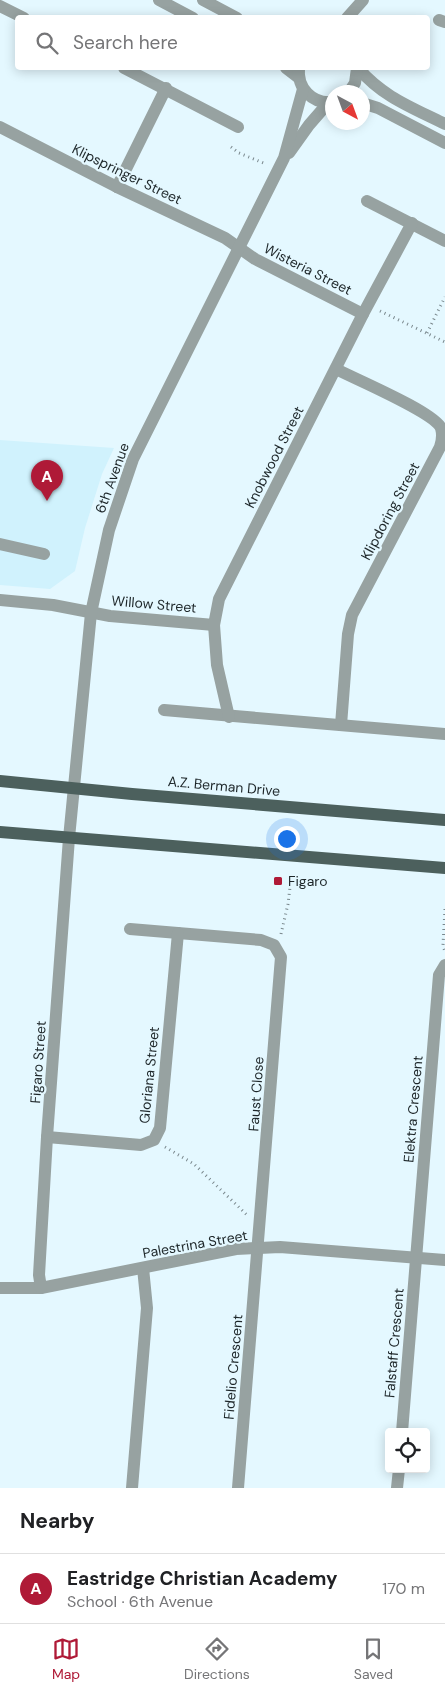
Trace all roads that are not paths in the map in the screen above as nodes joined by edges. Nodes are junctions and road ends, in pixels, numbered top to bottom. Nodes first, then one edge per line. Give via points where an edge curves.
1 (159, 0) edge
2 (203, 0) edge
3 (364, 0) edge
4 (0, 6) edge
5 (18, 15) edge
6 (188, 15) edge
7 (232, 15) edge
8 (351, 15) edge
9 (362, 15) edge
10 (128, 70) edge
11 (289, 70) edge
12 (357, 70) edge
13 (359, 70) edge
14 (301, 78) edge
15 (354, 85) edge
16 (166, 88) junction
17 (325, 101) edge
18 (370, 106) edge
19 (325, 108) edge
20 (445, 124) edge
21 (238, 127) dead end
22 (0, 128) edge
23 (445, 143) edge
24 (284, 158) junction
25 (117, 187) junction
26 (367, 201) dead end
27 (412, 223) junction
28 (445, 241) edge
29 (240, 249) junction
30 (366, 310) junction
31 (336, 369) junction
32 (0, 544) edge
33 (44, 554) dead end
34 (0, 600) edge
35 (91, 613) junction
36 (214, 625) junction
37 (164, 710) dead end
38 (228, 717) junction
39 (341, 725) junction
40 (445, 734) edge
41 (0, 781) edge
42 (74, 788) junction
43 (445, 820) edge
44 (0, 832) edge
45 (70, 838) junction
46 (445, 868) edge
47 (130, 929) dead end
48 (178, 933) junction
49 (445, 965) edge
50 (47, 1136) junction
51 (258, 1248) junction
52 (415, 1257) junction
53 (445, 1260) edge
54 (143, 1268) junction
55 (0, 1288) edge
56 (41, 1288) junction
57 (402, 1428) edge
58 (399, 1473) edge
59 (132, 1488) edge
60 (238, 1488) edge
61 (397, 1488) edge

1 - 6 street
2 - 7 street
3 - 8 street
3 - 9 street
4 - 5 street
10 - 16 street
11 - 14 street
12 - 15 street
13 - 20 street via 385,93
14 - 17 street via 313,98
14 - 24 street, 6th Avenue
16 - 21 street
16 - 25 street
18 - 23 street
19 - 24 street, 6th Avenue
22 - 25 street, Klipspringer Street
24 - 29 street, 6th Avenue
25 - 29 street, Klipspringer Street via 225,238
26 - 27 street
27 - 28 street
27 - 30 street, Knobwood Street
29 - 30 street, Wisteria Street
29 - 35 street, 6th Avenue via 133,458 109,530
30 - 31 street, Knobwood Street
31 - 36 street, Knobwood Street via 219,599
31 - 39 street, Klipdoring Street via 425,414 438,424 443,436 352,615
32 - 33 street
34 - 35 street via 53,605
35 - 36 street, Willow Street
35 - 42 street, 6th Avenue
36 - 38 street, Knobwood Street via 217,665
37 - 38 street
38 - 39 street
39 - 40 street
41 - 42 main road, A.Z. Berman Drive
42 - 43 main road, A.Z. Berman Drive
42 - 45 street, 6th Avenue
44 - 45 main road
45 - 46 main road
45 - 50 street, Figaro Street
47 - 48 street
48 - 50 street, Gloriana Street via 160,1128 154,1140 141,1145
48 - 51 street, Faust Close via 261,940 274,945 281,957
49 - 52 street, Elektra Crescent via 439,975
50 - 56 street, Figaro Street via 39,1275
51 - 52 street, Palestrina Street
51 - 54 street, Palestrina Street via 236,1249
51 - 60 street, Fidelio Crescent
52 - 53 street, Palestrina Street
52 - 57 street, Falstaff Crescent
54 - 56 street, Palestrina Street
54 - 59 street via 147,1308
55 - 56 street, Palestrina Street
58 - 61 street

